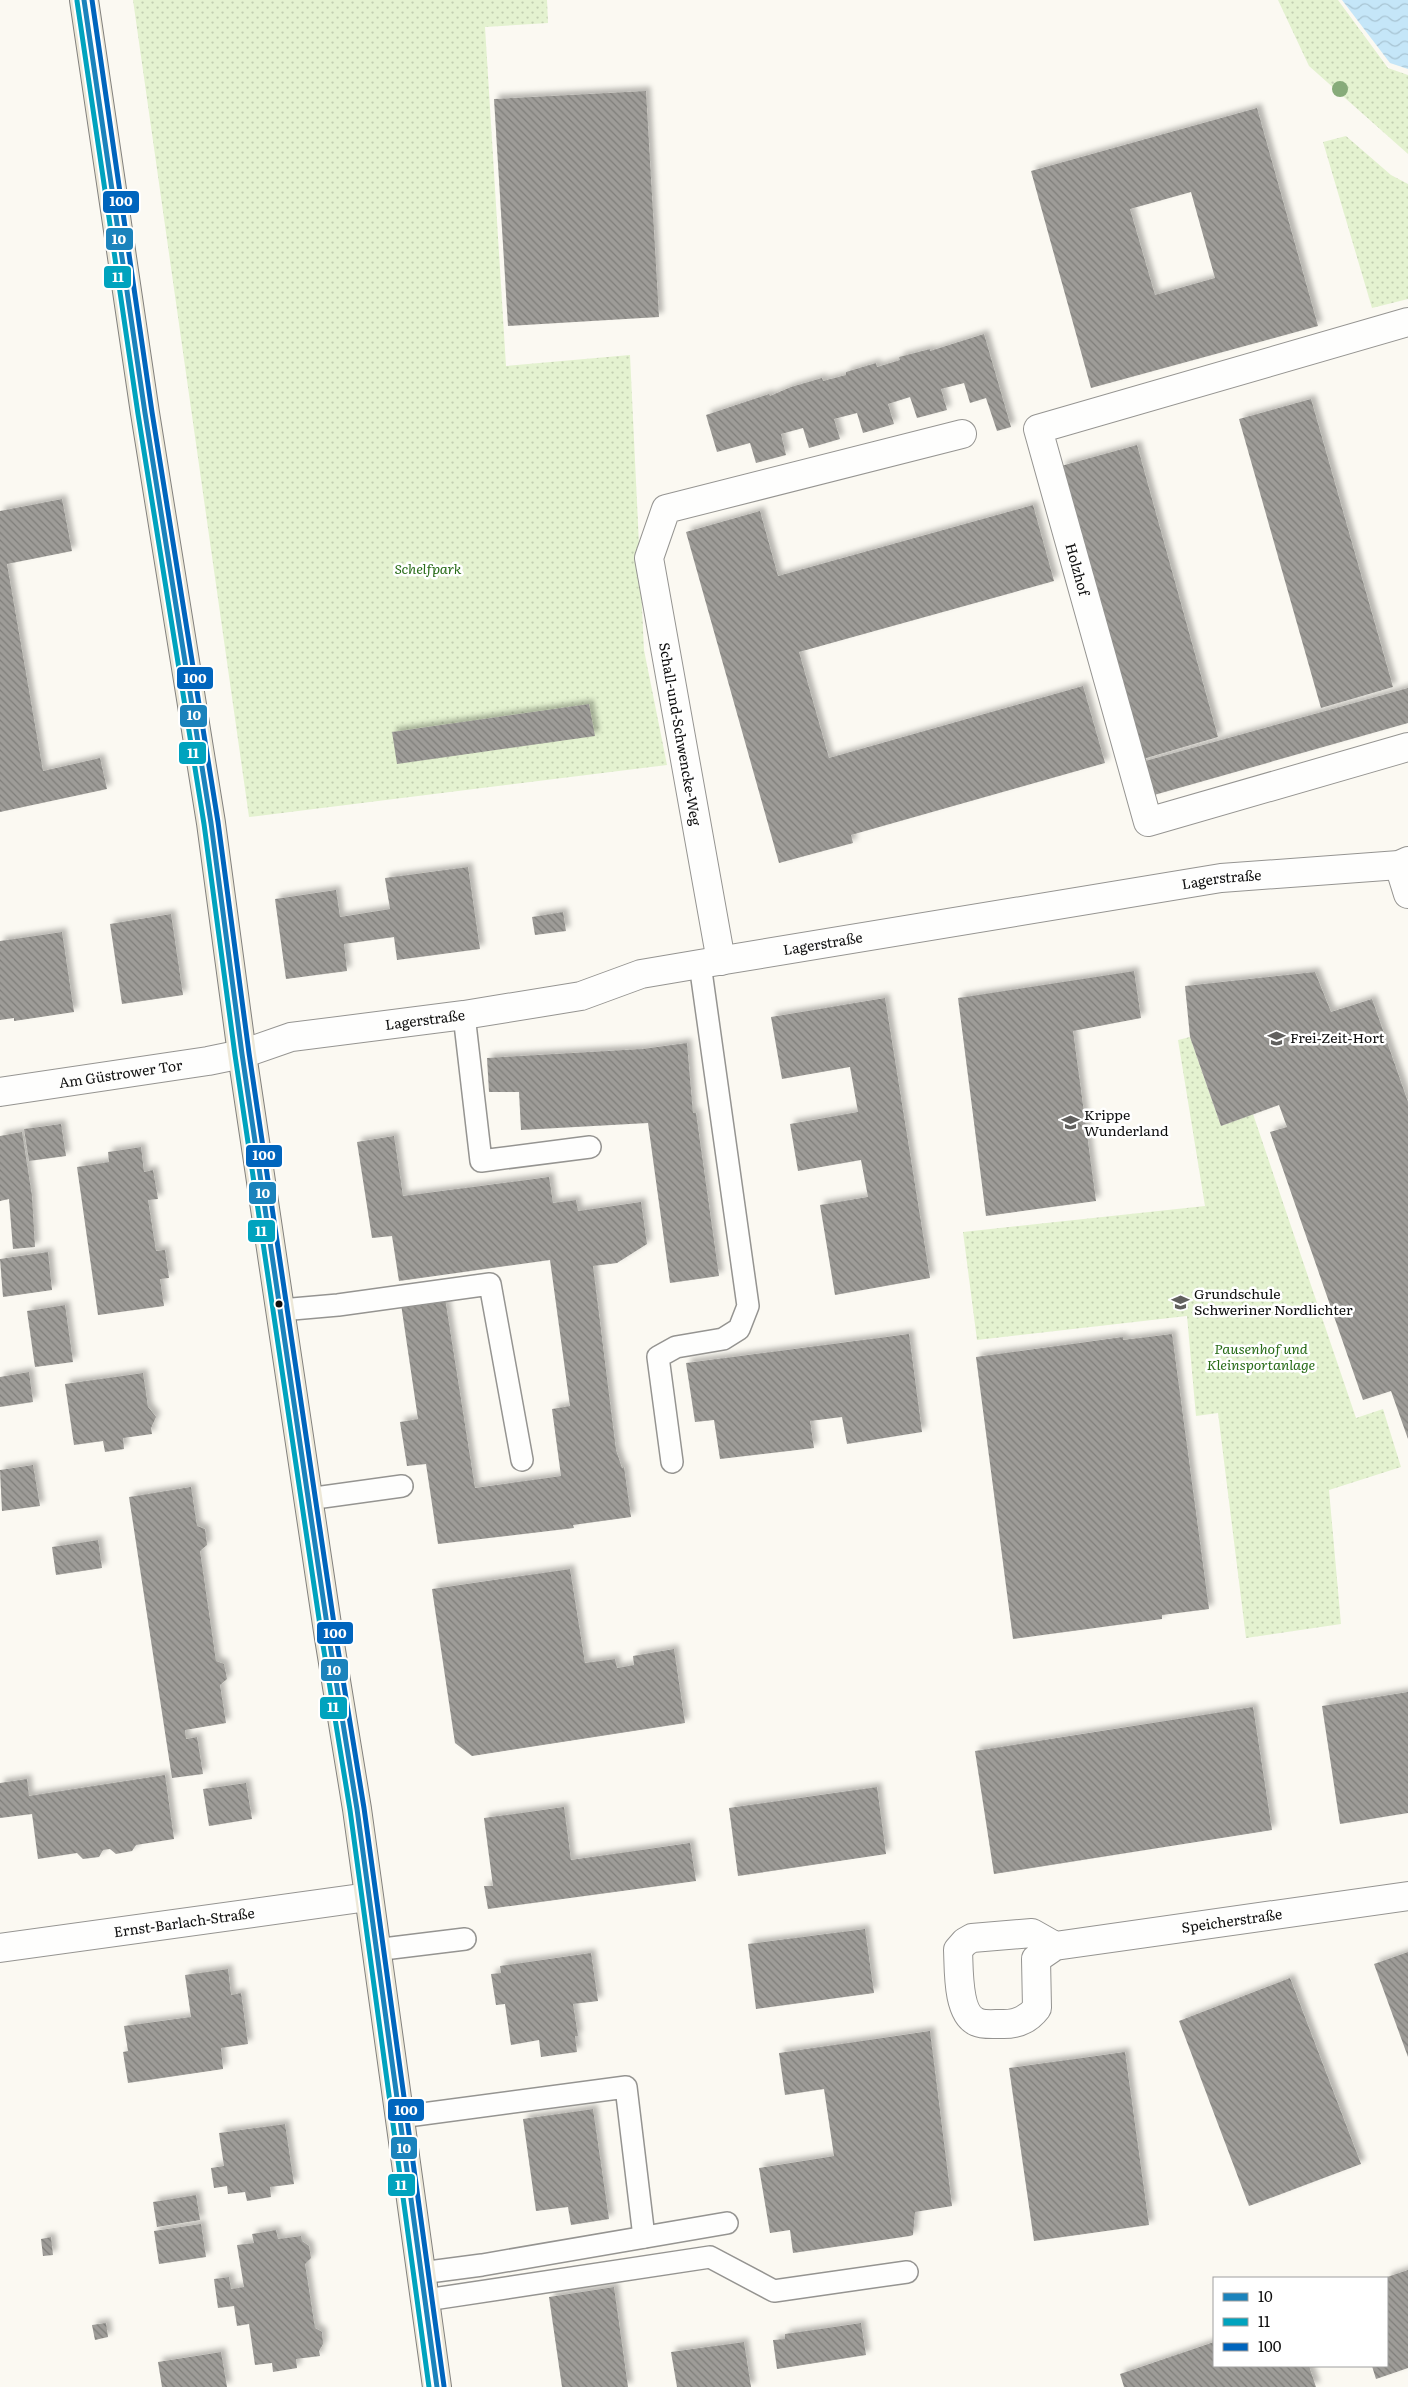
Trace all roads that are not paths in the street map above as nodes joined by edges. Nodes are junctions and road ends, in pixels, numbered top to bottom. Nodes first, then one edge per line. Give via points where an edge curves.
1 (84, 0) edge
2 (1408, 322) edge
3 (962, 434) dead end
4 (1408, 747) edge
5 (1403, 863) edge
6 (1408, 894) edge
7 (710, 962) junction
8 (464, 1015) junction
9 (242, 1054) junction
10 (0, 1092) edge
11 (590, 1147) dead end
12 (282, 1310) junction
13 (522, 1460) dead end
14 (672, 1462) dead end
15 (402, 1486) dead end
16 (308, 1499) junction
17 (1408, 1896) edge
18 (368, 1898) junction
19 (465, 1939) dead end
20 (1055, 1946) dead end
21 (0, 1948) edge
22 (375, 1950) junction
23 (400, 2117) junction
24 (727, 2223) dead end
25 (644, 2237) junction
26 (907, 2272) dead end
27 (422, 2273) junction
28 (426, 2300) junction
29 (437, 2387) edge

1 - 9 main road via 211,823
2 - 4 street, Holzhof via 1038,429 1148,822
3 - 7 street, Schall-und-Schwencke-Weg via 666,509 649,558
5 - 6 street
5 - 7 street, Lagerstraße via 1221,878
7 - 8 street, Lagerstraße via 641,974 581,996
7 - 14 lane via 748,1306 739,1329 723,1339 676,1347 658,1357
8 - 9 street, Lagerstraße via 291,1038
8 - 11 lane via 481,1161
9 - 10 street, Am Güstrower Tor
9 - 12 main road
12 - 13 lane via 490,1284
12 - 16 main road
15 - 16 lane
16 - 18 main road
17 - 20 street, Speicherstraße
18 - 21 street, Ernst-Barlach-Straße
18 - 22 main road
19 - 22 lane
22 - 23 main road
23 - 25 lane via 626,2088
23 - 27 main road
24 - 25 lane
25 - 27 lane via 482,2266
26 - 28 lane via 774,2291 710,2257
27 - 28 main road
28 - 29 main road

